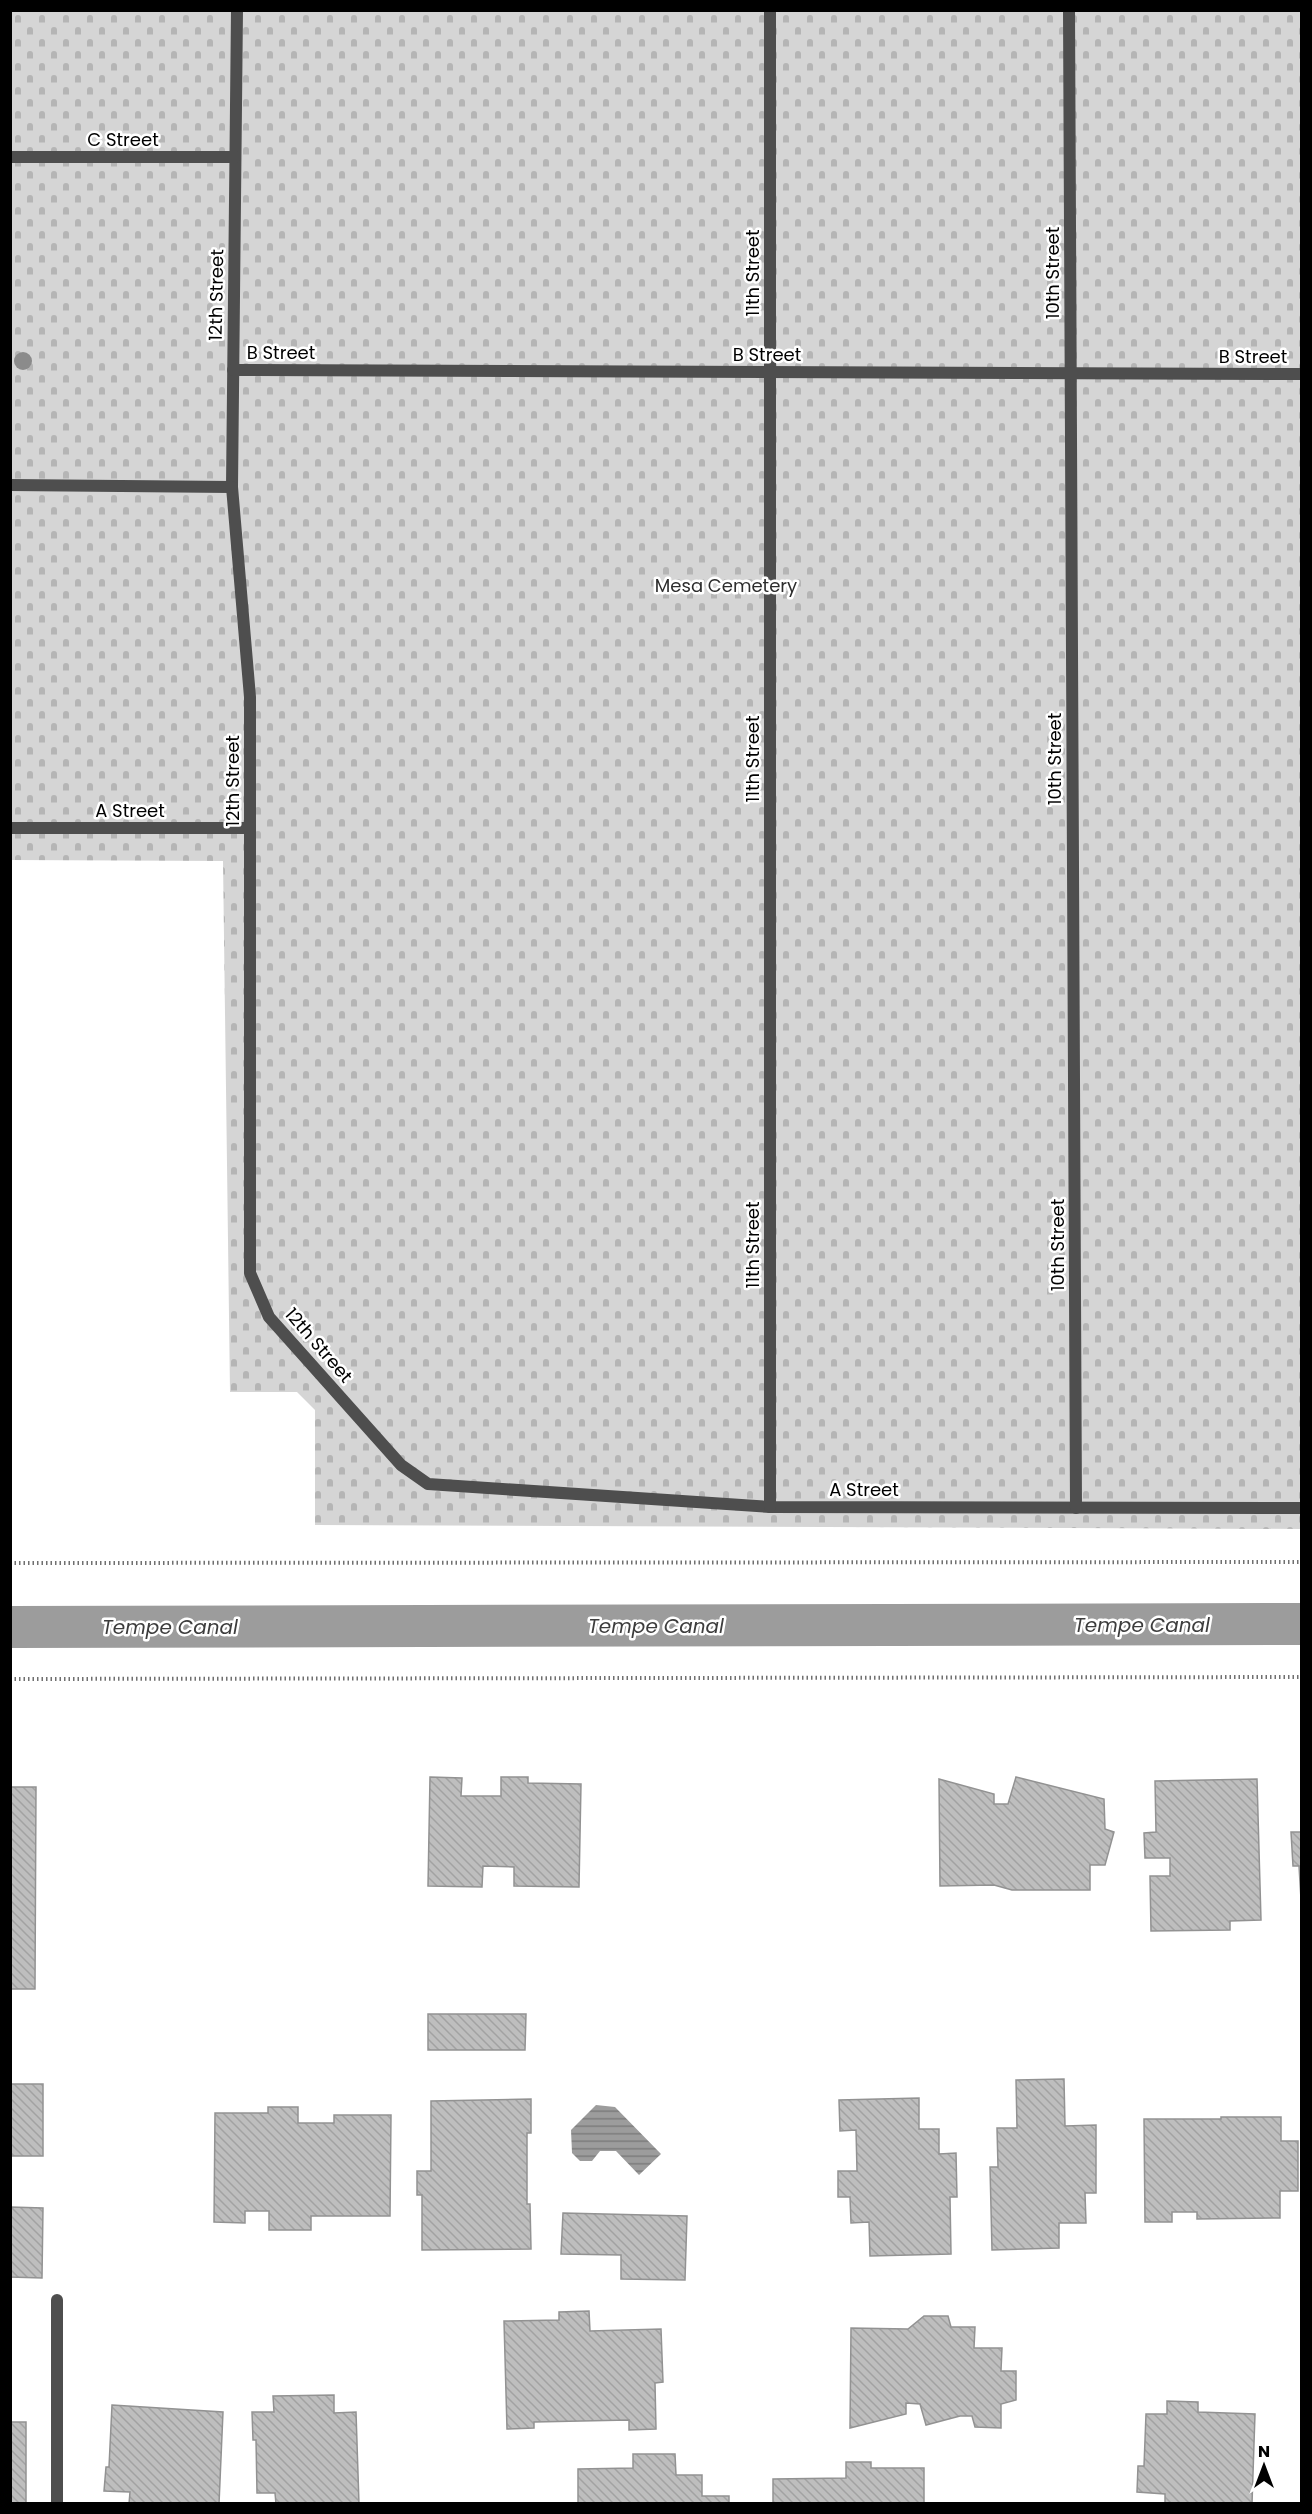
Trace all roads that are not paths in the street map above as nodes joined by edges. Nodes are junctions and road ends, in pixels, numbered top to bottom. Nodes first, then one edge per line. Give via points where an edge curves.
1 (237, 10) edge
2 (770, 10) edge
3 (1069, 10) edge
4 (10, 157) edge
5 (235, 157) junction
6 (233, 370) junction
7 (770, 372) junction
8 (1071, 373) junction
9 (1302, 374) edge
10 (10, 485) edge
11 (232, 487) junction
12 (10, 828) edge
13 (250, 828) junction
14 (428, 1484) joint
15 (770, 1507) junction
16 (1076, 1508) junction
17 (1302, 1508) edge
18 (57, 2301) dead end
19 (57, 2504) edge

1 - 5 lane, 12th Street
2 - 7 lane, 11th Street
3 - 8 lane, 10th Street
4 - 5 lane, C Street
5 - 6 lane, 12th Street
6 - 7 lane, B Street
6 - 11 lane, 12th Street
7 - 8 lane, B Street
7 - 15 lane, 11th Street
8 - 9 lane, B Street
8 - 16 lane, 10th Street
10 - 11 lane
11 - 13 lane, 12th Street via 250,697
12 - 13 lane, A Street
13 - 14 lane, 12th Street via 250,1273 269,1317 401,1465
14 - 15 lane, A Street
15 - 16 lane, A Street
16 - 17 lane, A Street
18 - 19 lane

